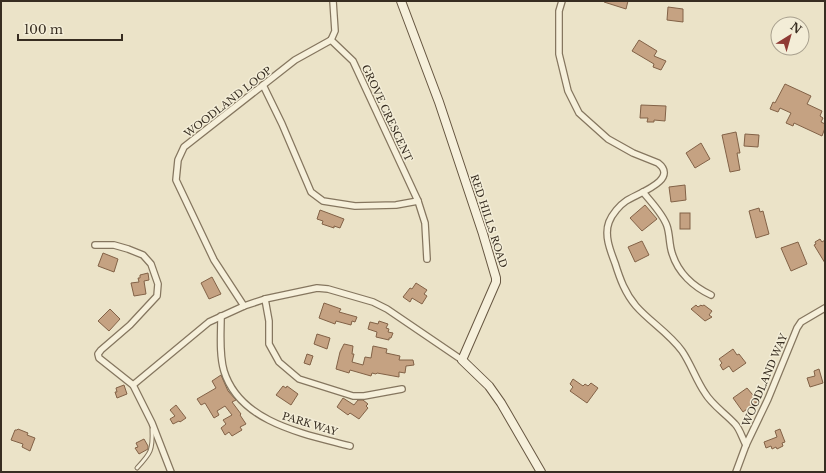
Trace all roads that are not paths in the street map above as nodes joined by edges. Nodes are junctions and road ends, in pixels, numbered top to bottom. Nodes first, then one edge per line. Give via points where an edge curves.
1 (333, 1) edge
2 (401, 1) edge
3 (562, 1) edge
4 (331, 40) junction
5 (263, 85) junction
6 (643, 192) junction
7 (418, 201) junction
8 (95, 245) dead end
9 (427, 259) dead end
10 (711, 295) dead end
11 (265, 299) junction
12 (244, 306) junction
13 (825, 308) edge
14 (221, 316) junction
15 (462, 360) junction
16 (133, 385) junction
17 (402, 388) dead end
18 (152, 423) junction
19 (746, 445) junction
20 (350, 446) dead end
21 (137, 468) dead end
22 (171, 472) edge
23 (541, 472) edge
24 (736, 472) edge

1 - 4 street via 335,31
2 - 15 main road, RED HILLS ROAD via 439,102 496,278
3 - 6 street via 559,11 559,54 568,91 579,113 608,139 662,166 665,173 663,178
4 - 5 street, WOODLAND LOOP via 295,60
4 - 7 street, GROVE CRESCENT via 353,61
5 - 7 street via 311,192 323,201 355,206 396,205
5 - 12 street, WOODLAND LOOP via 184,147 178,160 176,180 214,260
6 - 10 street via 666,224 677,265 688,280
6 - 19 street via 626,201 616,211 609,221 606,234 625,291 637,307 682,350 705,394 736,425
7 - 9 street, GROVE CRESCENT via 425,223
8 - 16 street via 114,245 143,255 150,264 158,284 157,296 98,354 99,358
11 - 12 street
11 - 15 street via 317,288 373,302
11 - 17 street via 269,344 279,362 298,379 353,396
12 - 14 street
13 - 19 street, WOODLAND WAY via 801,322 796,328
14 - 16 street via 209,322
14 - 20 street, PARK WAY via 223,370 229,386 241,401 284,428
15 - 23 main road via 489,386 501,403
16 - 18 street
18 - 21 lane via 153,444 149,455
18 - 22 street
19 - 24 street, WOODLAND WAY

